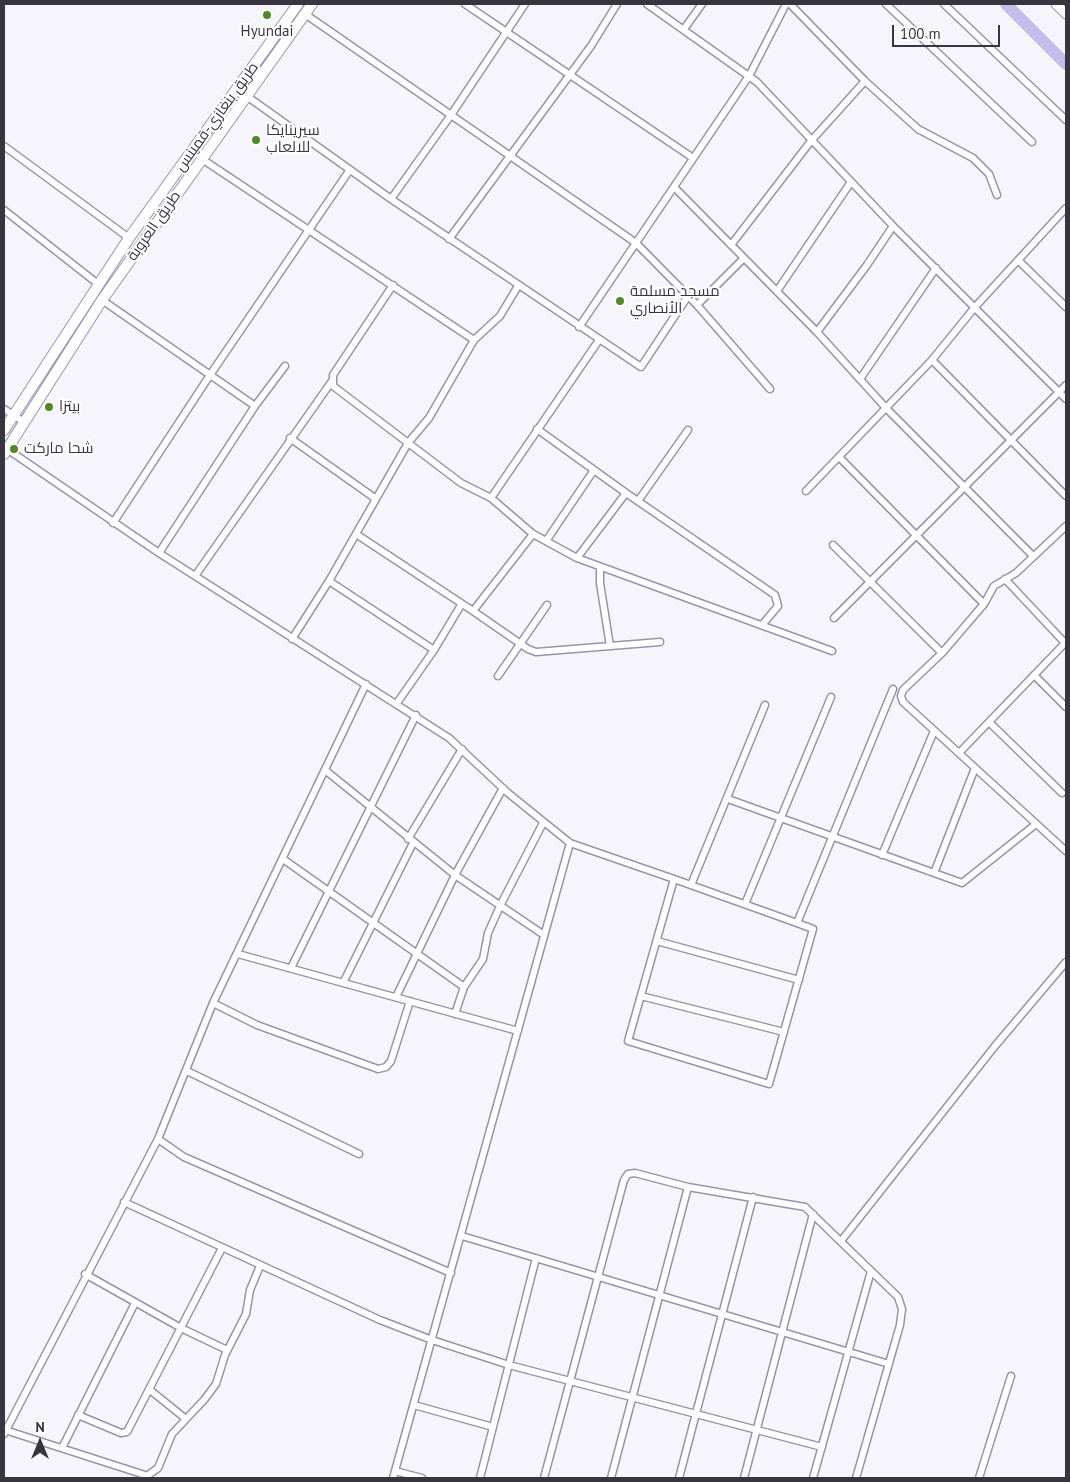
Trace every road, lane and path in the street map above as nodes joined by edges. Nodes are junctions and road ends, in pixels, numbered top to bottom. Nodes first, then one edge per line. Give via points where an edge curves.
1 (298, 4) edge
2 (312, 4) edge
3 (465, 4) edge
4 (525, 4) edge
5 (617, 4) edge
6 (648, 4) edge
7 (702, 4) edge
8 (786, 4) edge
9 (790, 4) edge
10 (886, 4) edge
11 (944, 4) edge
12 (1056, 4) edge
13 (304, 14) junction
14 (1066, 14) edge
15 (684, 30) junction
16 (506, 33) junction
17 (568, 75) junction
18 (749, 76) junction
19 (865, 80) junction
20 (248, 97) junction
21 (451, 115) junction
22 (1066, 120) edge
23 (811, 141) junction
24 (1032, 142) dead end
25 (4, 146) edge
26 (510, 156) junction
27 (693, 158) junction
28 (202, 159) junction
29 (349, 170) junction
30 (851, 182) junction
31 (674, 187) junction
32 (997, 194) dead end
33 (391, 199) junction
34 (1066, 209) edge
35 (4, 210) edge
36 (893, 226) junction
37 (308, 230) junction
38 (129, 238) junction
39 (449, 239) junction
40 (636, 243) junction
41 (731, 245) junction
42 (744, 258) junction
43 (1019, 262) junction
44 (936, 268) junction
45 (98, 284) junction
46 (393, 285) junction
47 (518, 286) junction
48 (777, 291) junction
49 (688, 296) junction
50 (102, 300) junction
51 (697, 305) junction
52 (975, 307) junction
53 (1066, 307) edge
54 (579, 327) junction
55 (818, 332) junction
56 (474, 340) junction
57 (599, 340) junction
58 (932, 360) junction
59 (285, 366) dead end
60 (210, 375) junction
61 (860, 379) junction
62 (332, 381) junction
63 (1066, 386) edge
64 (770, 389) dead end
65 (1060, 392) junction
66 (1066, 399) edge
67 (255, 406) junction
68 (886, 408) junction
69 (4, 409) edge
70 (13, 416) junction
71 (24, 422) junction
72 (537, 429) junction
73 (4, 430) edge
74 (688, 430) dead end
75 (290, 438) junction
76 (1010, 440) junction
77 (408, 444) junction
78 (5, 452) edge
79 (839, 457) junction
80 (594, 470) junction
81 (963, 487) junction
82 (806, 491) dead end
83 (626, 493) junction
84 (1066, 496) edge
85 (490, 498) junction
86 (376, 499) junction
87 (638, 501) junction
88 (113, 522) junction
89 (1066, 526) edge
90 (356, 534) junction
91 (533, 534) junction
92 (917, 534) junction
93 (546, 541) junction
94 (833, 545) dead end
95 (159, 553) junction
96 (1033, 556) junction
97 (577, 558) junction
98 (600, 567) junction
99 (195, 576) junction
100 (1005, 579) junction
101 (329, 581) junction
102 (870, 583) junction
103 (462, 604) junction
104 (984, 604) junction
105 (548, 605) dead end
106 (473, 611) junction
107 (834, 618) dead end
108 (762, 625) junction
109 (292, 639) junction
110 (660, 642) dead end
111 (521, 643) junction
112 (1066, 643) edge
113 (610, 646) junction
114 (434, 650) junction
115 (832, 651) dead end
116 (942, 653) junction
117 (1034, 675) junction
118 (498, 676) dead end
119 (366, 684) junction
120 (893, 689) dead end
121 (831, 697) dead end
122 (397, 702) junction
123 (765, 705) dead end
124 (1066, 707) edge
125 (416, 715) junction
126 (989, 722) junction
127 (934, 731) junction
128 (462, 749) junction
129 (959, 753) junction
130 (975, 768) junction
131 (325, 770) junction
132 (502, 788) junction
133 (1062, 793) dead end
134 (728, 799) junction
135 (371, 808) junction
136 (782, 819) junction
137 (543, 823) junction
138 (1036, 824) junction
139 (832, 837) junction
140 (410, 841) junction
141 (570, 843) junction
142 (1066, 851) edge
143 (882, 856) junction
144 (283, 859) junction
145 (934, 873) junction
146 (456, 875) junction
147 (674, 879) junction
148 (691, 885) junction
149 (329, 892) junction
150 (501, 904) junction
151 (746, 904) junction
152 (797, 923) junction
153 (374, 924) junction
154 (544, 935) junction
155 (657, 941) junction
156 (238, 954) junction
157 (416, 954) junction
158 (1066, 962) edge
159 (291, 968) junction
160 (799, 980) junction
161 (343, 983) junction
162 (464, 988) junction
163 (641, 996) junction
164 (396, 997) junction
165 (410, 1001) junction
166 (214, 1003) junction
167 (455, 1014) junction
168 (518, 1031) junction
169 (784, 1032) junction
170 (187, 1071) junction
171 (158, 1139) junction
172 (359, 1154) dead end
173 (688, 1187) junction
174 (753, 1197) junction
175 (124, 1202) junction
176 (813, 1214) junction
177 (462, 1236) junction
178 (841, 1241) junction
179 (222, 1248) junction
180 (536, 1258) junction
181 (260, 1266) junction
182 (871, 1271) junction
183 (451, 1273) junction
184 (85, 1274) junction
185 (598, 1277) junction
186 (661, 1296) junction
187 (135, 1303) junction
188 (721, 1314) junction
189 (181, 1328) junction
190 (782, 1332) junction
191 (432, 1340) junction
192 (227, 1350) junction
193 (848, 1352) junction
194 (509, 1364) junction
195 (889, 1364) junction
196 (1011, 1376) dead end
197 (571, 1380) junction
198 (150, 1390) junction
199 (633, 1396) junction
200 (414, 1406) junction
201 (695, 1414) junction
202 (78, 1415) junction
203 (186, 1419) junction
204 (493, 1426) junction
205 (757, 1429) junction
206 (5, 1432) edge
207 (822, 1446) junction
208 (62, 1448) junction
209 (395, 1471) junction
210 (145, 1477) edge
211 (393, 1478) edge
212 (422, 1478) edge
213 (480, 1478) edge
214 (544, 1478) edge
215 (612, 1478) edge
216 (679, 1478) edge
217 (744, 1478) edge
218 (813, 1478) edge
219 (858, 1478) edge
220 (979, 1478) edge

1 - 38 main road, طريق بنغازي-قمينس
2 - 13 main road, طريق العروبة
3 - 16 street
4 - 16 street
5 - 17 street
6 - 15 street
7 - 15 street
8 - 18 street
9 - 19 street
10 - 24 street
11 - 22 street
12 - 14 main road
13 - 20 main road, طريق العروبة
13 - 21 street
15 - 18 street
16 - 17 street
16 - 21 street
17 - 26 street
17 - 27 street
18 - 23 street
18 - 27 street
19 - 23 street
19 - 32 street via 918,129 973,158 989,174
20 - 28 main road, طريق العروبة
20 - 29 street
21 - 26 street
21 - 33 street
23 - 30 street
23 - 41 street
25 - 38 street
26 - 39 street
26 - 40 street
27 - 31 street
28 - 37 street
28 - 50 main road, طريق العروبة
29 - 33 street
29 - 37 street
30 - 36 street
30 - 48 street
31 - 40 street
31 - 41 street
33 - 39 street
34 - 43 street
35 - 45 street
36 - 44 street
36 - 55 street
37 - 46 street
37 - 60 street
38 - 45 main road, طريق بنغازي-قمينس
39 - 47 street
40 - 49 street
40 - 54 street
41 - 42 street
42 - 48 street
42 - 51 street
43 - 52 street
43 - 53 street
44 - 52 street
44 - 61 street
45 - 70 main road, طريق بنغازي-قمينس
46 - 56 street
46 - 62 street
47 - 54 street
47 - 56 street via 500,316
48 - 55 street
49 - 51 street
49 - 57 street via 641,367
50 - 60 street
50 - 71 main road, طريق العروبة
51 - 64 street
52 - 58 street
52 - 65 street
54 - 57 street
55 - 61 street
56 - 77 street via 429,418
57 - 72 street
58 - 68 street
58 - 76 street
59 - 67 street
60 - 67 street
60 - 88 street
61 - 68 street
62 - 75 street
62 - 77 street via 338,392
63 - 65 street
65 - 66 street
65 - 76 street
67 - 95 street
68 - 79 street
68 - 81 street
69 - 70 street
70 - 71 street
70 - 73 main road, طريق بنغازي-قمينس
71 - 78 main road, طريق العروبة
72 - 80 street
72 - 85 street
74 - 87 street
75 - 86 street
75 - 99 street
76 - 81 street
76 - 84 street
77 - 85 street via 461,483
77 - 86 street
78 - 88 street
79 - 82 street
79 - 92 street
80 - 83 street
80 - 93 street
81 - 92 street
81 - 96 street
83 - 87 street
83 - 97 street
85 - 91 street
86 - 90 street
87 - 108 street via 775,595 778,606
88 - 95 street
89 - 96 street
90 - 101 street
90 - 103 street
91 - 93 street
91 - 106 street
92 - 102 street
92 - 104 street
93 - 97 street
94 - 102 street
95 - 99 street
96 - 100 street
97 - 98 street
98 - 108 street
98 - 113 street
99 - 109 street
100 - 104 street via 994,586
100 - 112 street
101 - 109 street
101 - 114 street
102 - 107 street
102 - 116 street
103 - 106 street
103 - 114 street
104 - 116 street
105 - 111 street
106 - 111 street
108 - 115 street
109 - 119 street
110 - 113 street
111 - 113 street via 536,652
111 - 118 street
112 - 117 street
114 - 122 street
116 - 127 street via 903,690 901,696 903,702
117 - 124 street
117 - 126 street
119 - 122 street
119 - 131 street
120 - 139 street
121 - 136 street
122 - 125 street
123 - 134 street
125 - 128 street
125 - 135 street
126 - 129 street
126 - 133 street
127 - 129 street
127 - 143 street
128 - 132 street
128 - 140 street
129 - 130 street
130 - 138 street
130 - 145 street
131 - 135 street
131 - 144 street
132 - 137 street
132 - 146 street
134 - 136 street
134 - 148 street
135 - 140 street
135 - 149 street
136 - 139 street
136 - 151 street
137 - 141 street
137 - 150 street
138 - 142 street
138 - 145 street via 962,883
139 - 143 street
139 - 152 street
140 - 146 street
140 - 153 street
141 - 147 street
141 - 154 street
143 - 145 street
144 - 149 street
144 - 156 street
146 - 150 street
146 - 157 street
147 - 148 street
147 - 155 street
148 - 151 street
149 - 153 street
149 - 159 street
150 - 154 street
150 - 162 street via 488,933 481,964
151 - 152 street
152 - 160 street via 814,929
153 - 157 street
153 - 161 street
154 - 168 street
155 - 160 street
155 - 163 street
156 - 159 street
156 - 166 street
157 - 162 street
157 - 164 street
158 - 178 street via 995,1046
159 - 161 street
160 - 169 street
161 - 164 street
162 - 167 street
163 - 169 street
163 - 169 street via 628,1041 769,1084
164 - 165 street
165 - 166 street via 391,1061 386,1068 378,1069 274,1032
165 - 167 street
166 - 170 street
167 - 168 street
168 - 177 street
170 - 171 street
170 - 172 street
171 - 175 street
171 - 183 street via 184,1157
173 - 174 street
173 - 185 street via 638,1174 626,1175
173 - 186 street
174 - 176 street via 801,1205
174 - 188 street
175 - 179 street
175 - 184 street
176 - 178 street
176 - 190 street
177 - 180 street
177 - 183 street
178 - 182 street
179 - 181 street
179 - 189 street
180 - 185 street
180 - 194 street
181 - 191 street
181 - 192 street via 250,1290 246,1314
182 - 193 street
182 - 195 street via 901,1302 900,1325
183 - 191 street
184 - 187 street
184 - 206 street
185 - 186 street
185 - 197 street
186 - 188 street
186 - 199 street
187 - 189 street
187 - 202 street
188 - 190 street
188 - 201 street
189 - 192 street
189 - 198 street
190 - 193 street
190 - 205 street
191 - 194 street
191 - 200 street
192 - 203 street via 213,1389
193 - 195 street
193 - 207 street
194 - 197 street
194 - 204 street
195 - 219 street
196 - 220 street
197 - 199 street
197 - 214 street
198 - 202 street via 126,1433
198 - 203 street
199 - 201 street
199 - 215 street
200 - 204 street
200 - 209 street
201 - 205 street
201 - 216 street
202 - 208 street
203 - 210 street via 170,1438 158,1468
204 - 213 street
205 - 207 street
205 - 217 street
206 - 208 street
207 - 218 street
208 - 210 street
209 - 211 street
209 - 212 street

